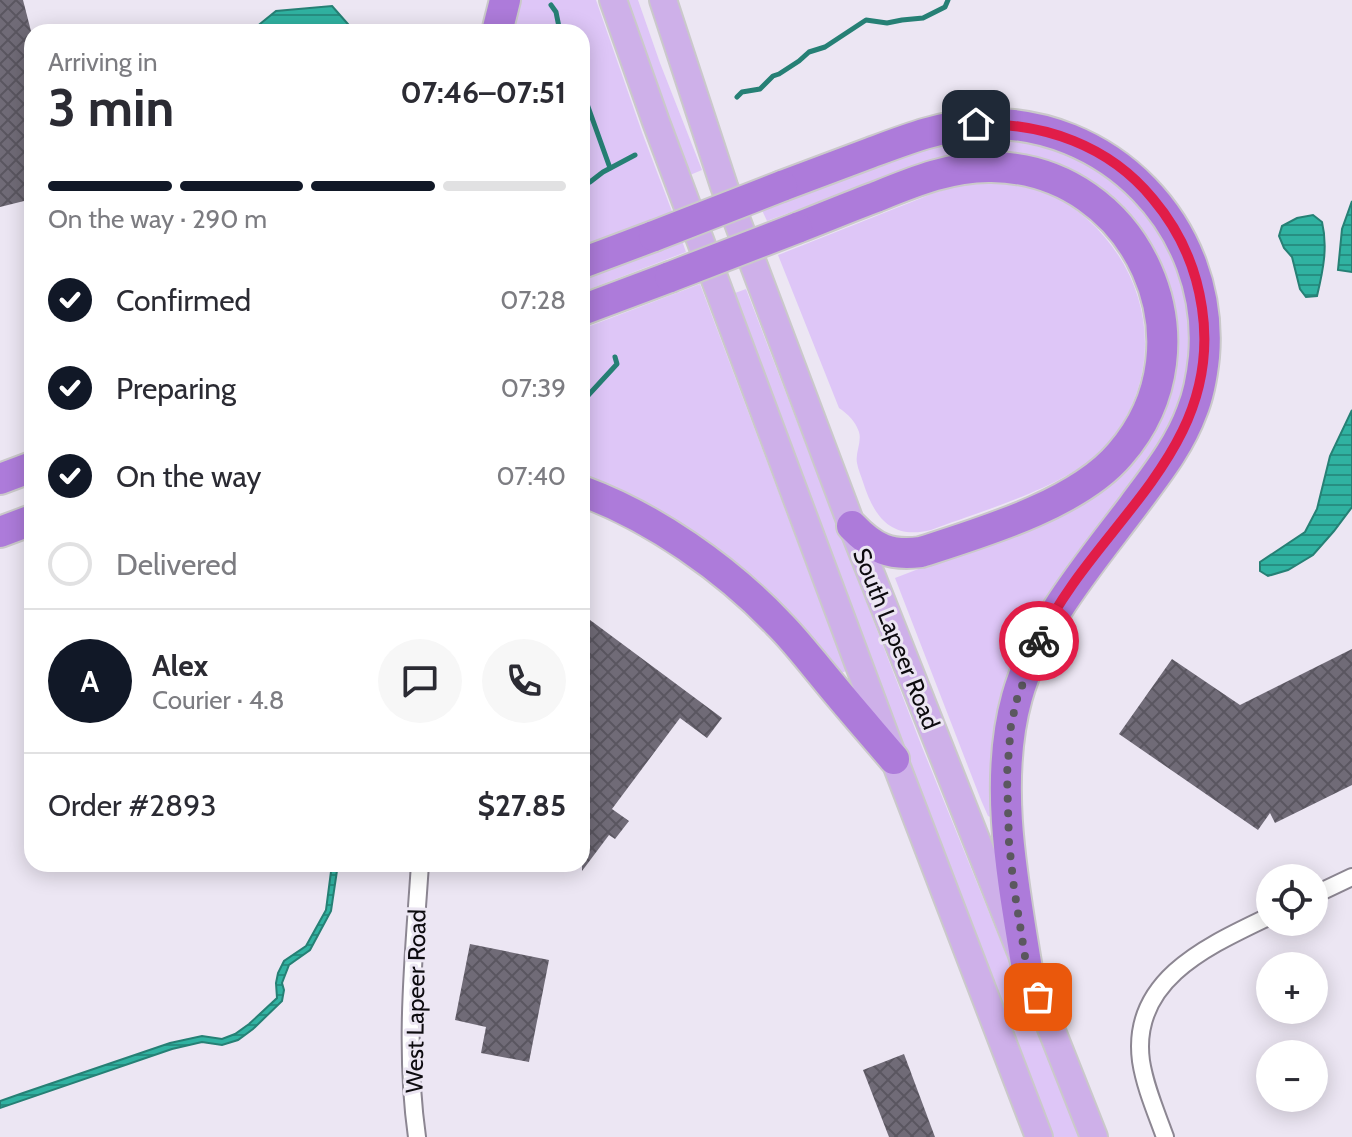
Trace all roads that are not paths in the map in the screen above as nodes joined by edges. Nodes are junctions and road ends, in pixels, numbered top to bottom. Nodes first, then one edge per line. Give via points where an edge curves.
1 (505, 0) edge
2 (613, 0) edge
3 (663, 0) edge
4 (499, 24) edge
5 (590, 260) edge
6 (590, 307) edge
7 (24, 470) edge
8 (0, 479) edge
9 (590, 495) edge
10 (24, 523) edge
11 (852, 526) junction
12 (0, 532) edge
13 (894, 759) junction
14 (419, 872) edge
15 (1352, 877) edge
16 (1328, 888) edge
17 (1256, 923) edge
18 (1027, 969) junction
19 (417, 1137) edge
20 (1039, 1137) edge
21 (1094, 1137) edge
22 (1165, 1137) edge

1 - 4 highway
2 - 13 main road, South Lapeer Road
3 - 11 main road, South Lapeer Road via 724,186
5 - 18 highway, bridge via 923,134 1001,124 1052,132 1094,151 1148,192 1179,235 1197,281 1204,320 1198,394 1162,468 1056,610 1017,699 1008,748 1007,807
6 - 11 highway, bridge via 934,175 962,169 1019,168 1094,200 1141,257 1158,302 1160,369 1133,438 1088,483 1043,507 921,552 892,553
7 - 8 highway
9 - 13 highway via 660,530 754,599
10 - 12 highway
11 - 18 main road, South Lapeer Road
13 - 20 main road, South Lapeer Road
14 - 19 street, West Lapeer Road via 410,1040
15 - 16 street
17 - 22 street via 1184,963 1145,1015 1141,1057
18 - 21 main road, South Lapeer Road

